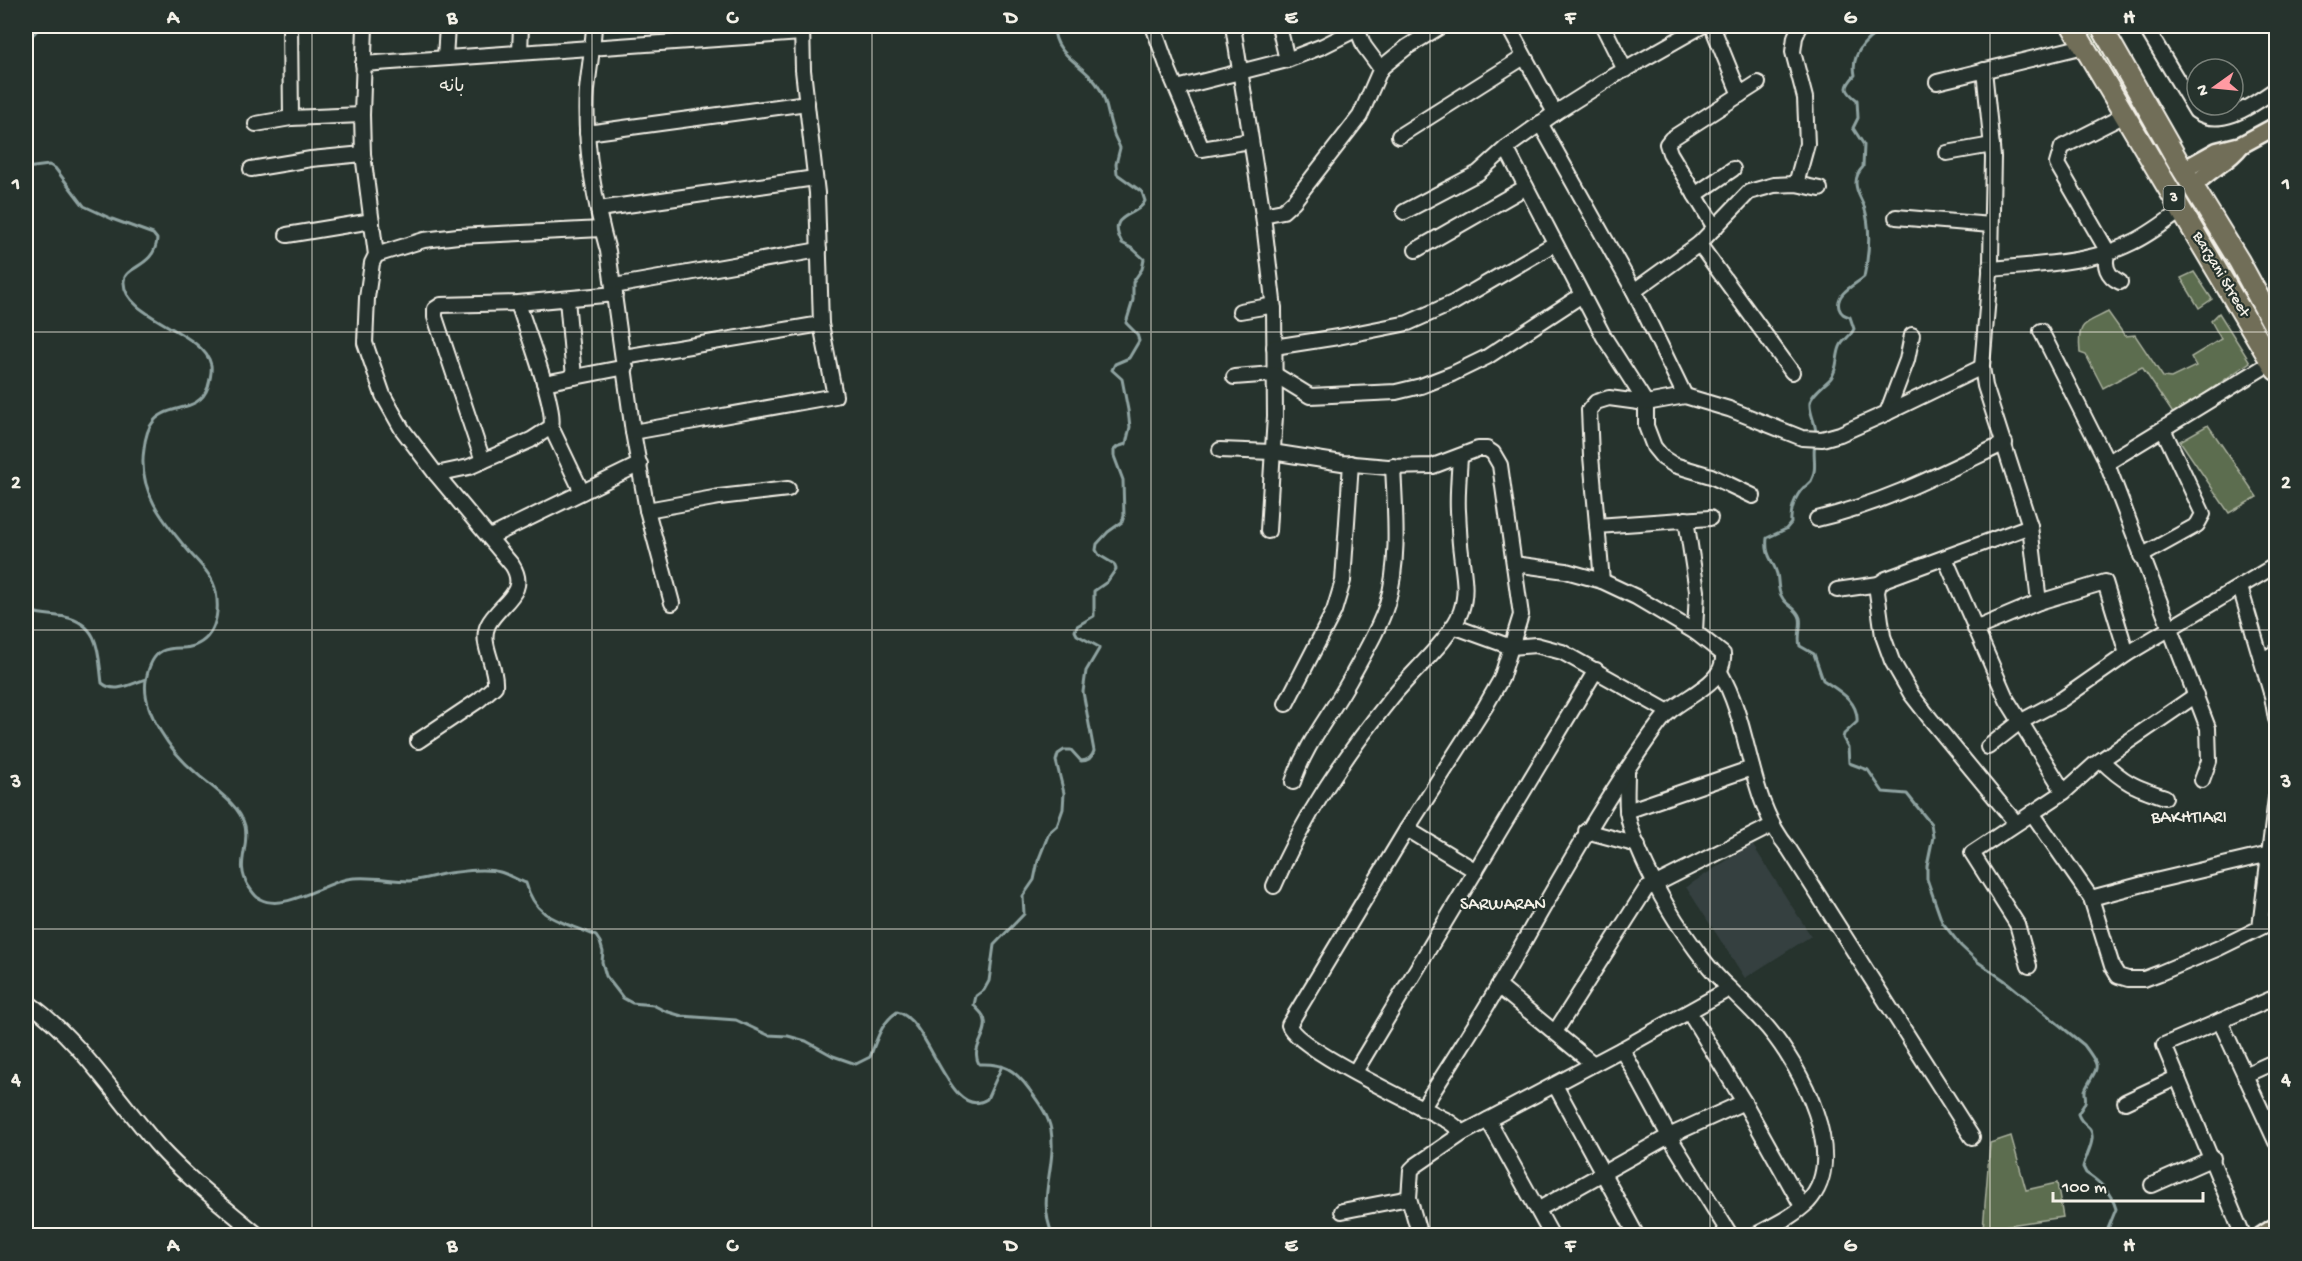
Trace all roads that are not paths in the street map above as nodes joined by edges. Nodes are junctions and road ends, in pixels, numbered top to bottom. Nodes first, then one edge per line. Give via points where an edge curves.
1 (290, 26) edge
2 (365, 26) edge
3 (447, 26) edge
4 (521, 26) edge
5 (594, 26) edge
6 (1154, 26) edge
7 (1233, 26) edge
8 (1279, 26) edge
9 (1441, 26) edge
10 (1508, 26) edge
11 (1603, 26) edge
12 (1702, 26) edge
13 (1712, 26) edge
14 (1800, 26) edge
15 (2072, 26) edge
16 (2103, 26) edge
17 (2145, 26) edge
18 (1356, 27) edge
19 (802, 29) edge
20 (2084, 46) junction
21 (592, 47) junction
22 (520, 52) junction
23 (1524, 57) junction
24 (446, 58) junction
25 (1287, 60) junction
26 (363, 64) junction
27 (1381, 69) junction
28 (1241, 70) junction
29 (1625, 70) junction
30 (1984, 70) junction
31 (1937, 81) dead end
32 (1758, 83) dead end
33 (1177, 88) junction
34 (2277, 89) edge
35 (1740, 95) junction
36 (807, 103) junction
37 (2151, 112) junction
38 (1555, 113) junction
39 (362, 115) junction
40 (291, 118) junction
41 (2128, 120) junction
42 (1540, 123) junction
43 (256, 124) dead end
44 (2277, 126) edge
45 (587, 133) junction
46 (1400, 136) dead end
47 (1250, 141) junction
48 (1992, 145) junction
49 (1506, 148) junction
50 (1947, 153) dead end
51 (363, 154) junction
52 (1733, 169) dead end
53 (251, 170) dead end
54 (815, 178) junction
55 (2188, 179) junction
56 (1796, 184) junction
57 (1526, 187) junction
58 (1820, 189) dead end
59 (1695, 195) junction
60 (599, 209) junction
61 (2182, 210) junction
62 (1404, 212) dead end
63 (1263, 215) junction
64 (1896, 217) dead end
65 (372, 221) junction
66 (1990, 225) junction
67 (1715, 228) junction
68 (602, 229) junction
69 (286, 235) dead end
70 (1554, 244) junction
71 (1699, 244) junction
72 (819, 250) junction
73 (1416, 250) dead end
74 (2108, 252) junction
75 (376, 255) junction
76 (2239, 261) junction
77 (1990, 269) junction
78 (2219, 273) junction
79 (2120, 282) dead end
80 (614, 290) junction
81 (1634, 291) junction
82 (1582, 295) junction
83 (567, 299) junction
84 (518, 303) junction
85 (1274, 309) junction
86 (1240, 311) dead end
87 (2274, 320) edge
88 (821, 324) junction
89 (2041, 331) dead end
90 (1912, 335) dead end
91 (1274, 347) junction
92 (625, 362) junction
93 (2274, 366) edge
94 (1982, 367) junction
95 (1792, 372) dead end
96 (1274, 374) junction
97 (574, 377) junction
98 (1234, 377) dead end
99 (544, 383) junction
100 (1685, 396) junction
101 (1646, 403) junction
102 (1887, 413) junction
103 (551, 427) junction
104 (2163, 429) junction
105 (633, 432) junction
106 (2005, 443) junction
107 (1220, 450) dead end
108 (1272, 452) junction
109 (1460, 456) junction
110 (483, 460) junction
111 (1351, 463) junction
112 (2107, 463) junction
113 (640, 464) junction
114 (1393, 466) junction
115 (436, 474) junction
116 (789, 489) dead end
117 (582, 492) junction
118 (1753, 496) dead end
119 (647, 510) junction
120 (1710, 518) dead end
121 (1686, 519) junction
122 (1817, 519) dead end
123 (1597, 526) junction
124 (2030, 526) junction
125 (1268, 531) dead end
126 (490, 537) junction
127 (2141, 556) junction
128 (1945, 558) junction
129 (1514, 564) junction
130 (2277, 565) edge
131 (1602, 581) junction
132 (1879, 584) junction
133 (2240, 587) junction
134 (1838, 590) dead end
135 (2039, 602) junction
136 (672, 603) dead end
137 (1453, 626) junction
138 (1975, 629) junction
139 (2170, 629) junction
140 (1695, 632) junction
141 (1511, 647) junction
142 (2277, 652) edge
143 (2127, 654) junction
144 (2262, 661) junction
145 (1596, 670) junction
146 (1720, 672) junction
147 (2196, 695) junction
148 (1286, 704) dead end
149 (1669, 712) junction
150 (2277, 719) edge
151 (2020, 722) junction
152 (418, 741) dead end
153 (1988, 747) dead end
154 (2101, 760) junction
155 (1752, 768) junction
156 (1627, 772) junction
157 (2202, 780) dead end
158 (1293, 782) dead end
159 (2064, 792) junction
160 (2165, 797) dead end
161 (2276, 806) edge
162 (1627, 811) junction
163 (2032, 813) junction
164 (2016, 823) junction
165 (1773, 825) junction
166 (1407, 829) junction
167 (1586, 831) junction
168 (1638, 845) junction
169 (2270, 854) junction
170 (1476, 871) junction
171 (1656, 883) junction
172 (1274, 886) dead end
173 (2091, 898) junction
174 (2277, 920) edge
175 (2260, 927) junction
176 (2029, 966) dead end
177 (1498, 986) junction
178 (1729, 989) junction
179 (2277, 997) edge
180 (26, 1002) edge
181 (1689, 1012) junction
182 (2220, 1021) junction
183 (1555, 1032) junction
184 (1623, 1049) junction
185 (2277, 1061) edge
186 (1592, 1064) junction
187 (1355, 1072) junction
188 (2245, 1075) junction
189 (2178, 1077) junction
190 (1555, 1085) junction
191 (1744, 1102) junction
192 (2125, 1102) dead end
193 (1422, 1109) junction
194 (2271, 1117) edge
195 (1488, 1120) junction
196 (1463, 1133) junction
197 (1669, 1136) junction
198 (1972, 1137) dead end
199 (2277, 1142) edge
200 (2213, 1158) junction
201 (1603, 1175) junction
202 (2152, 1185) dead end
203 (1409, 1198) junction
204 (1802, 1206) junction
205 (1539, 1209) junction
206 (1342, 1211) dead end
207 (2277, 1226) edge
208 (259, 1236) edge
209 (1420, 1236) edge
210 (1552, 1236) edge
211 (1637, 1236) edge
212 (1731, 1236) edge
213 (1754, 1236) edge
214 (2243, 1236) edge
215 (2261, 1236) edge

1 - 40 street
2 - 26 street
3 - 24 street
4 - 22 street
5 - 21 street
6 - 33 street
7 - 28 street
8 - 25 street
9 - 27 street
10 - 23 street
11 - 29 street
12 - 29 street
13 - 35 street
14 - 56 street via 1793,52 1805,98 1807,144
15 - 20 highway, Barzani Street / 3
16 - 37 highway, Barzani Street / 3
17 - 34 street via 2196,111 2204,117 2214,119 2239,111
18 - 25 street
18 - 27 street
19 - 21 street
19 - 36 street
20 - 30 street
20 - 41 highway, Barzani Street / 3
21 - 22 street
21 - 45 street
22 - 24 street
23 - 38 street
23 - 46 street
24 - 26 street
25 - 28 street
26 - 39 street
27 - 63 street via 1360,116 1294,201 1283,211
28 - 33 street
28 - 47 street
29 - 38 street
30 - 31 street
30 - 48 street
32 - 35 street
33 - 47 street via 1202,149
35 - 59 street via 1667,144
36 - 45 street
36 - 54 street
37 - 41 highway
37 - 55 highway, Barzani Street / 3
38 - 42 street
39 - 40 street
39 - 51 street
40 - 43 street
41 - 61 highway, Barzani Street / 3
41 - 74 street via 2062,147 2057,164
42 - 49 street
42 - 81 street
44 - 55 main road via 2241,145 2233,156 2203,175
45 - 60 street
47 - 63 street
48 - 50 street
48 - 66 street
49 - 57 street
49 - 62 street via 1478,173
51 - 53 street
51 - 65 street
52 - 59 street
54 - 60 street
54 - 72 street
55 - 76 highway, Barzani Street / 3
56 - 58 street
56 - 67 street via 1749,192
57 - 70 street
57 - 73 street
59 - 67 street
60 - 68 street
61 - 74 street via 2132,243
61 - 78 highway, Barzani Street / 3
63 - 85 street
64 - 66 street
65 - 69 street
65 - 75 street
66 - 77 street
67 - 71 street
68 - 75 street via 458,236 424,240
68 - 80 street
70 - 82 street
70 - 91 street via 1453,303 1408,323
71 - 81 street
71 - 95 street
72 - 80 street
72 - 88 street
74 - 77 street
74 - 79 street via 2107,270
75 - 115 street via 367,298 365,343 383,395 402,429
76 - 78 highway
76 - 87 highway, Barzani Street / 3
77 - 94 street
78 - 93 highway, Barzani Street / 3
80 - 83 street
80 - 92 street
81 - 100 street
82 - 96 street via 1486,357 1421,386 1396,392 1310,396
82 - 101 street
83 - 84 street
83 - 97 street
84 - 99 street
84 - 110 street via 441,305 435,309
85 - 86 street via 1269,306
85 - 91 street
88 - 92 street
88 - 105 street via 835,396
89 - 112 street
90 - 102 street
91 - 96 street
92 - 97 street
92 - 105 street
93 - 104 street
94 - 102 street
94 - 106 street
96 - 98 street
96 - 108 street
97 - 99 street
99 - 103 street via 552,414
100 - 101 street
100 - 102 street via 1802,438 1822,439 1840,434
101 - 118 street via 1646,426 1654,447 1664,458
101 - 123 street via 1609,398 1596,402 1589,410
103 - 110 street
103 - 117 street
104 - 112 street
104 - 127 street via 2203,514 2197,525
105 - 113 street
106 - 122 street via 1909,490
106 - 124 street
107 - 108 street
108 - 111 street
108 - 125 street
109 - 114 street via 1433,466
109 - 129 street via 1487,450 1500,465
109 - 137 street via 1458,508 1466,587 1461,612
110 - 115 street
111 - 114 street
111 - 148 street via 1343,581 1334,611
112 - 127 street
113 - 117 street
113 - 119 street
114 - 158 street via 1393,578 1387,605 1353,676 1299,764
115 - 126 street
116 - 119 street
117 - 126 street
119 - 136 street
120 - 121 street
121 - 123 street
121 - 140 street via 1697,591
123 - 131 street
124 - 128 street
124 - 135 street
126 - 152 street via 518,574 519,582 488,625 486,636 495,686
127 - 139 street
128 - 132 street
128 - 138 street
129 - 131 street
129 - 141 street via 1521,615
130 - 133 street
131 - 140 street
132 - 134 street
132 - 164 street via 1883,636 1892,661 1911,694
133 - 139 street
133 - 144 street
135 - 138 street
135 - 143 street via 2105,582
137 - 141 street
137 - 172 street via 1407,678 1315,802
138 - 151 street
139 - 143 street
139 - 147 street
140 - 146 street via 1723,654
141 - 145 street via 1536,645 1562,652
141 - 166 street via 1501,679 1485,707
142 - 144 street
143 - 151 street
144 - 150 street
145 - 149 street
145 - 170 street
146 - 149 street
146 - 155 street via 1736,705
147 - 154 street
147 - 157 street via 2208,728 2209,760
149 - 156 street
151 - 153 street
151 - 159 street
154 - 159 street
154 - 160 street via 2130,785
155 - 162 street
155 - 165 street
156 - 162 street
156 - 167 street
159 - 163 street
161 - 169 street
162 - 168 street
163 - 164 street
163 - 173 street
164 - 176 street via 1972,852 2013,918
165 - 171 street
165 - 198 street
166 - 170 street
166 - 187 street via 1289,1025 1312,1047
167 - 168 street
167 - 177 street
168 - 171 street
169 - 173 street
169 - 175 street
170 - 187 street
171 - 178 street via 1675,919
171 - 183 street via 1646,889
173 - 175 street via 2112,966 2118,976 2127,979 2144,979 2160,973
174 - 175 street
177 - 183 street
177 - 193 street
178 - 181 street
178 - 204 street via 1782,1048 1816,1114 1824,1149 1824,1171 1818,1187
179 - 182 street
180 - 208 street via 76,1045 161,1149
181 - 184 street
181 - 191 street
182 - 188 street
182 - 189 street via 2164,1045
183 - 186 street
184 - 186 street
184 - 197 street
185 - 188 street
186 - 190 street
187 - 193 street
188 - 194 street
189 - 192 street
189 - 200 street
190 - 195 street
190 - 201 street
191 - 197 street
191 - 204 street
193 - 196 street
194 - 199 street
195 - 196 street
195 - 205 street
196 - 203 street via 1411,1170
197 - 201 street
197 - 212 street
200 - 202 street
200 - 214 street
201 - 205 street
201 - 211 street
203 - 206 street
203 - 209 street
204 - 213 street
205 - 210 street
207 - 215 main road

